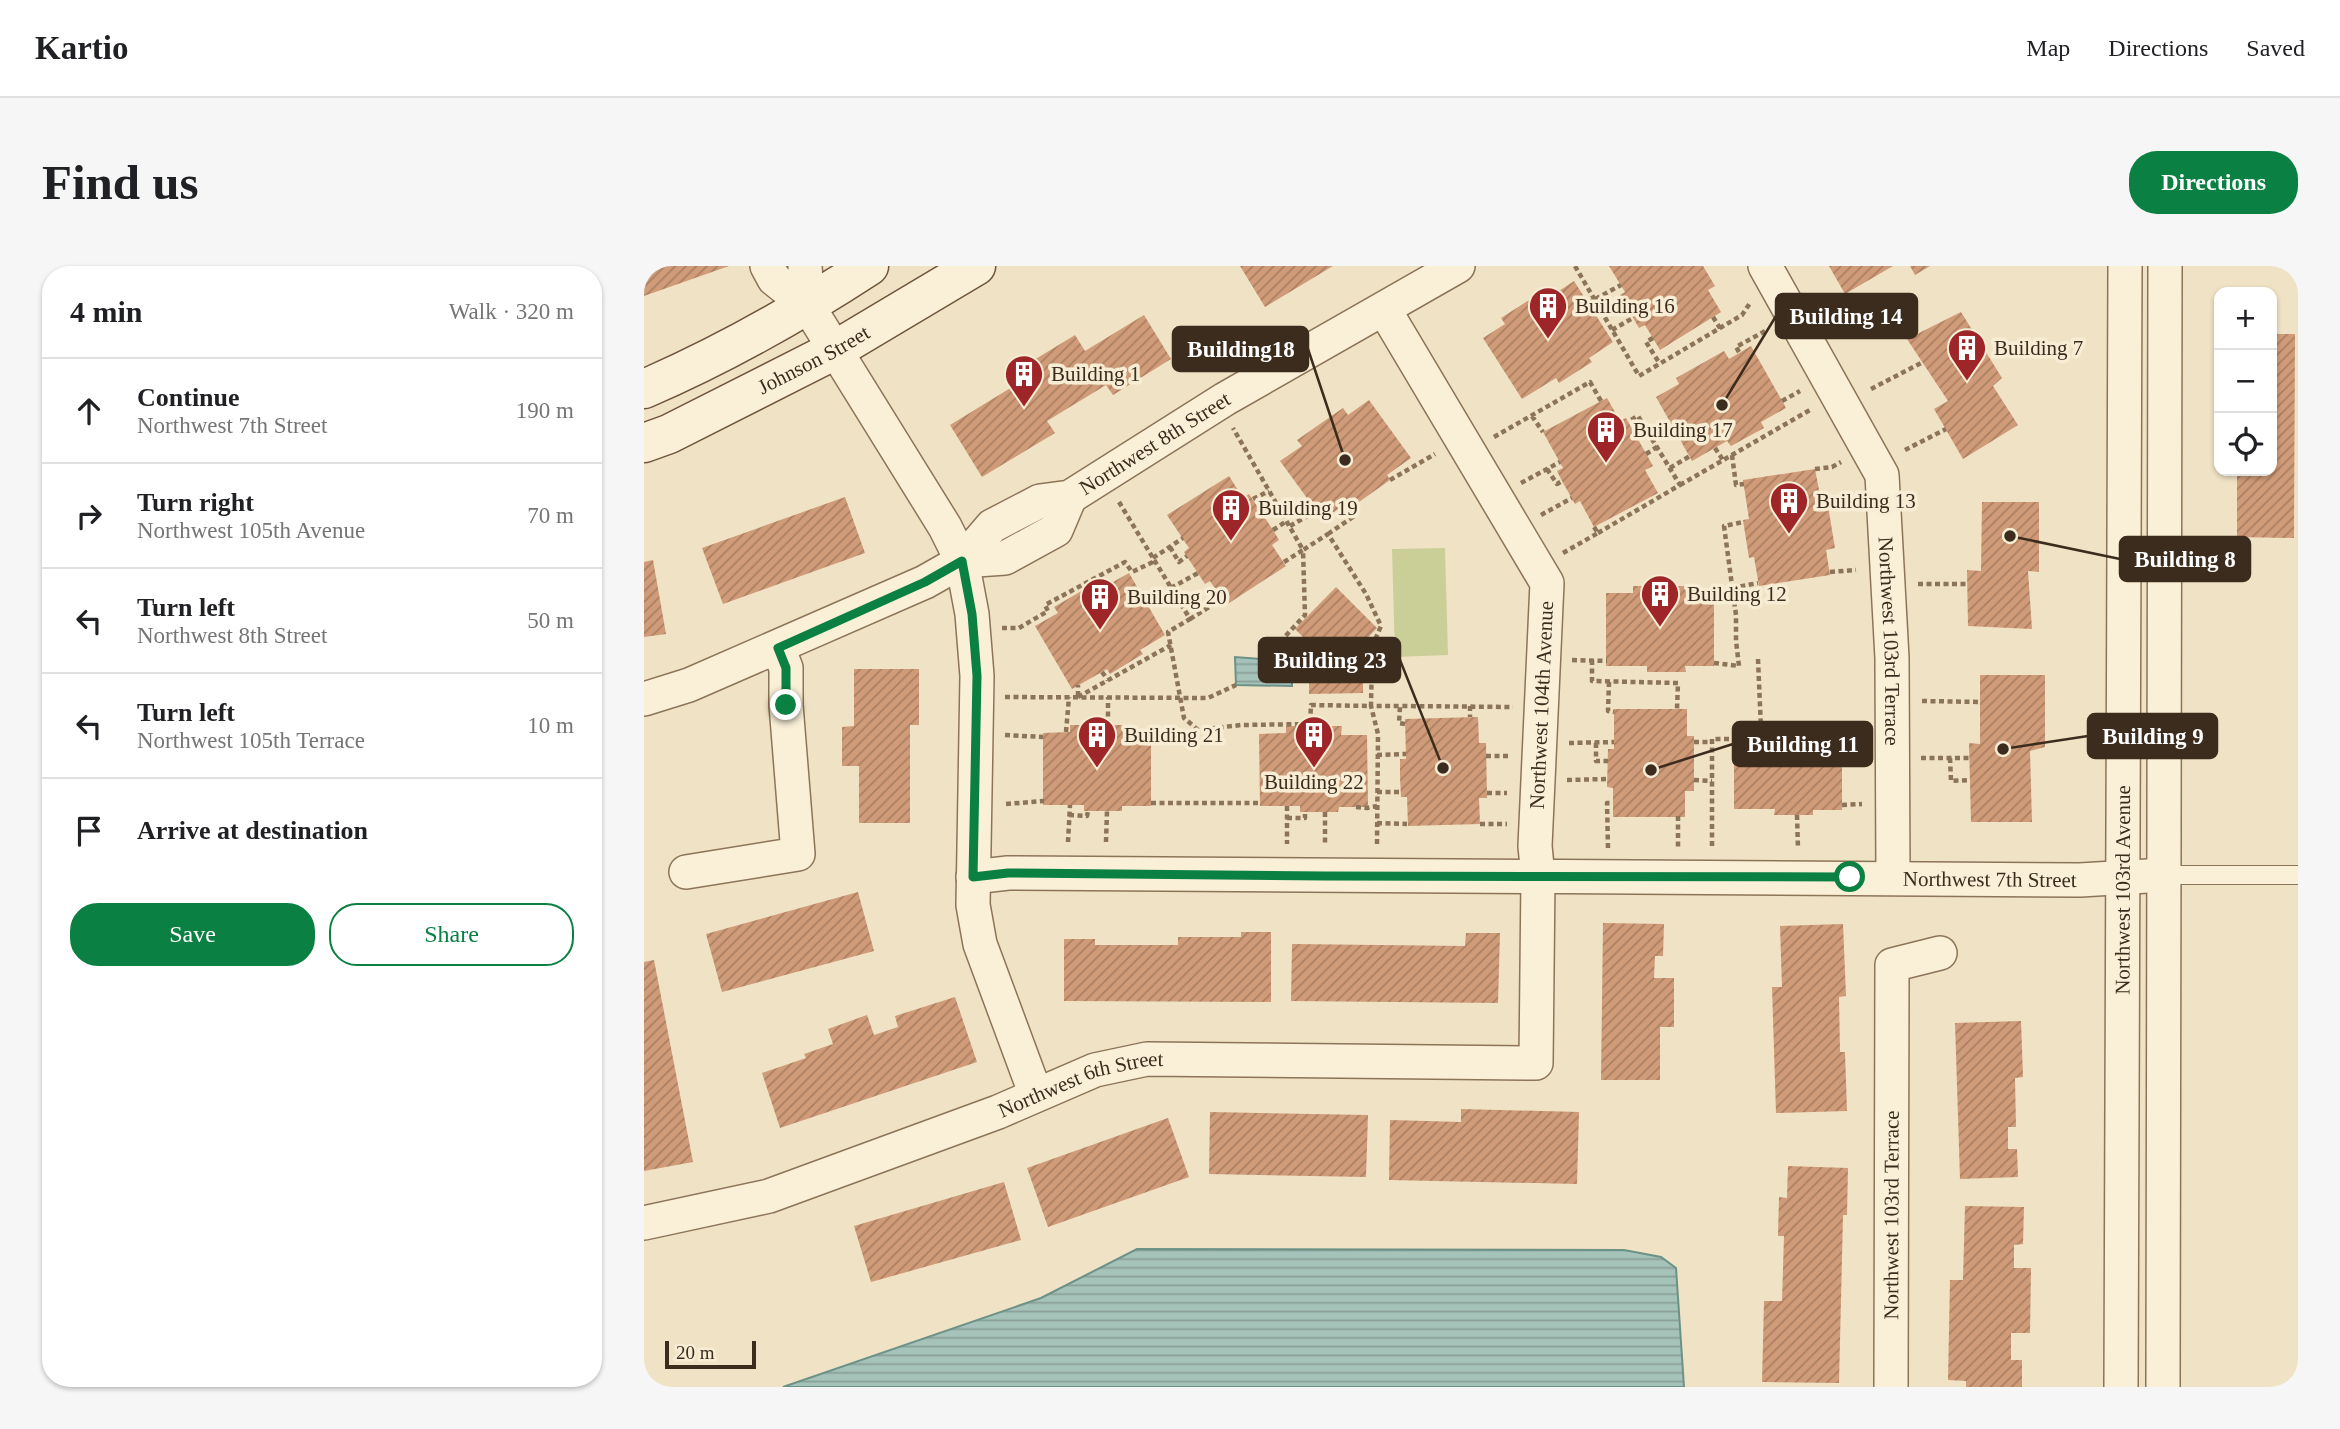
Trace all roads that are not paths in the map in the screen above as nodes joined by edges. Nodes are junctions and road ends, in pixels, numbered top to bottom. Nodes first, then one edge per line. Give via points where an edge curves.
1 (767, 266) edge
2 (805, 266) edge
3 (869, 266) edge
4 (976, 266) edge
5 (1458, 266) edge
6 (2125, 266) edge
7 (2165, 266) edge
8 (1778, 290) edge
9 (808, 306) junction
10 (1384, 309) junction
11 (835, 350) junction
12 (644, 389) edge
13 (644, 443) edge
14 (962, 561) junction
15 (778, 648) junction
16 (644, 699) edge
17 (686, 872) dead end
18 (2165, 875) junction
19 (2298, 875) edge
20 (973, 877) junction
21 (1538, 877) junction
22 (1893, 878) junction
23 (2121, 878) junction
24 (1940, 954) dead end
25 (1536, 1063) joint
26 (1036, 1094) junction
27 (644, 1223) edge
28 (1891, 1387) edge
29 (2121, 1387) edge
30 (2163, 1387) edge

1 - 9 street via 774,279
2 - 9 street
3 - 9 street
4 - 11 street, Johnson Street
5 - 10 street, Northwest 8th Street
6 - 23 street, Northwest 103rd Avenue
7 - 18 street, Northwest 103rd Avenue
8 - 22 street, Northwest 103rd Terrace via 1882,475 1889,584
9 - 11 street
9 - 12 street
10 - 14 street, Northwest 8th Street via 1218,404 1070,497 1040,501 992,526
10 - 21 street, Northwest 104th Avenue via 1547,583 1535,846
11 - 13 street, Johnson Street via 669,435
11 - 14 street
14 - 15 street, Northwest 8th Street
14 - 20 street via 977,676
15 - 16 street, Northwest 8th Street
15 - 17 street via 786,668 798,854
18 - 19 lane
18 - 23 street, Northwest 7th Street
18 - 30 street, Northwest 103rd Avenue
20 - 21 street, Northwest 7th Street via 1008,873
20 - 26 street via 980,944
21 - 22 street, Northwest 7th Street
21 - 25 street, Northwest 104th Avenue
22 - 23 street, Northwest 7th Street
23 - 29 street, Northwest 103rd Avenue
24 - 28 street, Northwest 103rd Terrace via 1892,965
25 - 26 street, Northwest 6th Street via 1147,1059 1095,1069
26 - 27 street, Northwest 6th Street via 769,1196

